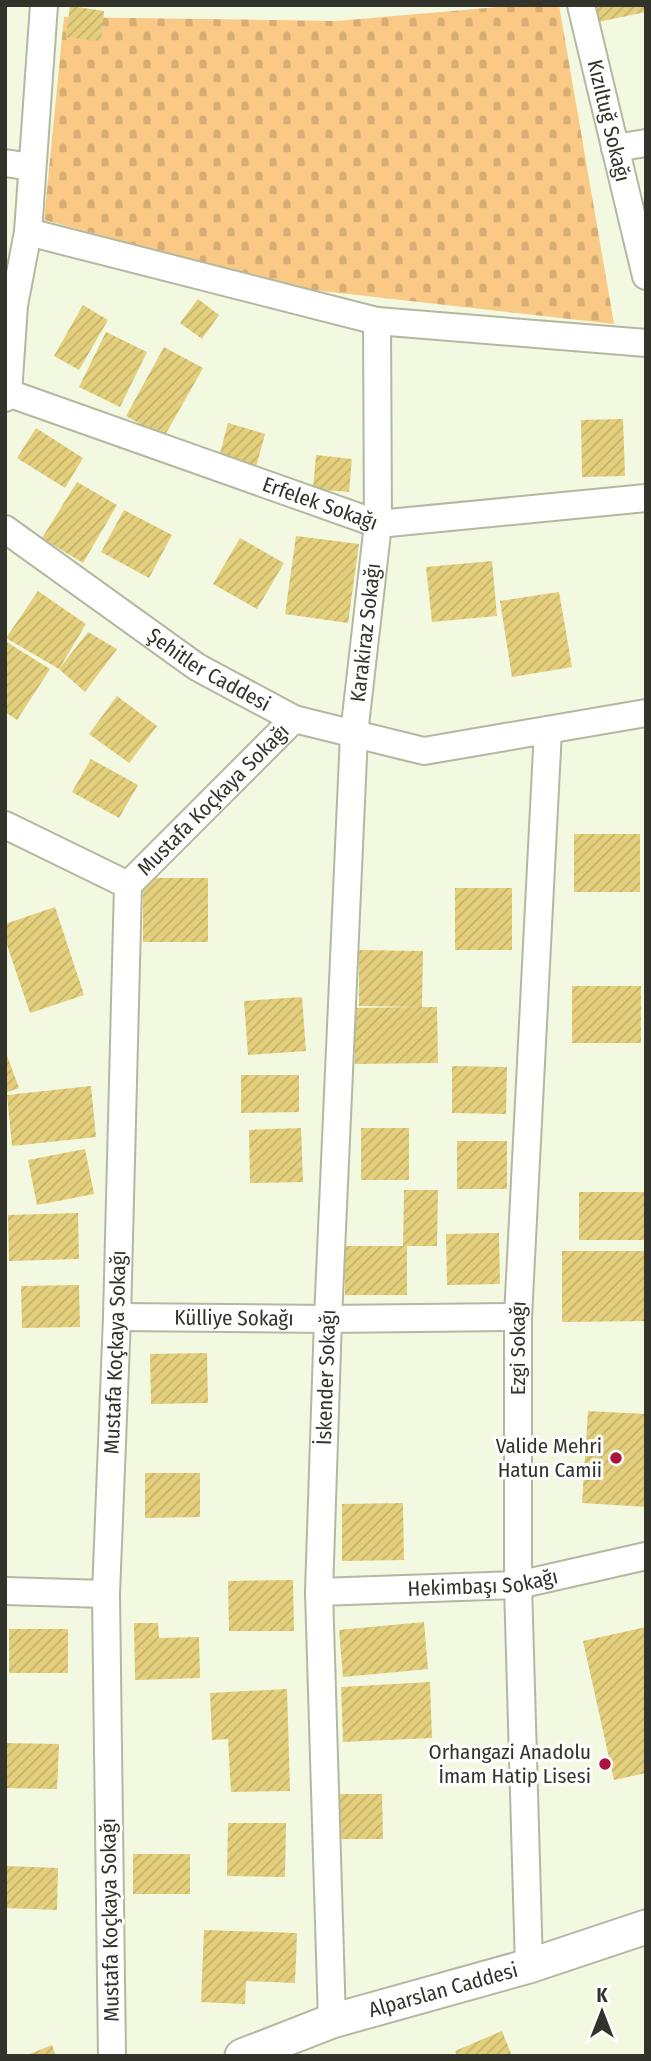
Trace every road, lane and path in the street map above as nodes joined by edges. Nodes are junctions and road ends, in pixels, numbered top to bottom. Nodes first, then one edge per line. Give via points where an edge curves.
1 (44, 5) edge
2 (581, 5) edge
3 (646, 143) edge
4 (615, 148) junction
5 (5, 163) edge
6 (32, 167) junction
7 (28, 232) junction
8 (646, 276) edge
9 (377, 321) junction
10 (646, 342) edge
11 (7, 396) edge
12 (646, 498) edge
13 (378, 524) junction
14 (5, 529) edge
15 (646, 713) edge
16 (294, 719) junction
17 (548, 730) junction
18 (354, 734) junction
19 (5, 825) edge
20 (128, 885) junction
21 (117, 1317) junction
22 (518, 1317) junction
23 (328, 1320) junction
24 (646, 1556) edge
25 (518, 1585) junction
26 (5, 1591) edge
27 (320, 1592) junction
28 (106, 1594) junction
29 (646, 1927) edge
30 (529, 1966) junction
31 (332, 2021) junction
32 (112, 2056) edge
33 (242, 2056) edge

1 - 6 street
2 - 4 street, Kızıltuğ Sokağı
3 - 4 street
4 - 8 street, Kızıltuğ Sokağı
5 - 6 street
6 - 7 street
7 - 9 street
7 - 11 street via 14,305
9 - 10 street
9 - 13 street, Karakiraz Sokağı
11 - 13 street, Erfelek Sokağı
12 - 13 street, Erfelek Sokağı
13 - 18 street, Karakiraz Sokağı
14 - 16 street, Şehitler Caddesi via 197,667
15 - 17 street, Şehitler Caddesi
16 - 18 street, Şehitler Caddesi
16 - 20 street, Mustafa Koçkaya Sokağı
17 - 18 street, Şehitler Caddesi via 424,751
17 - 22 street, Ezgi Sokağı
18 - 23 street, İskender Sokağı
19 - 20 street
20 - 21 street, Mustafa Koçkaya Sokağı
21 - 23 street, Külliye Sokağı
21 - 28 street, Mustafa Koçkaya Sokağı
22 - 23 street, Külliye Sokağı
22 - 25 street, Ezgi Sokağı
23 - 27 street, İskender Sokağı
24 - 25 street, Hekimbaşı Sokağı
25 - 27 street, Hekimbaşı Sokağı
25 - 30 street, Ezgi Sokağı
26 - 28 street
27 - 31 street, İskender Sokağı
28 - 32 street, Mustafa Koçkaya Sokağı
29 - 30 street, Alparslan Caddesi
30 - 31 street, Alparslan Caddesi
31 - 33 street, Alparslan Caddesi

